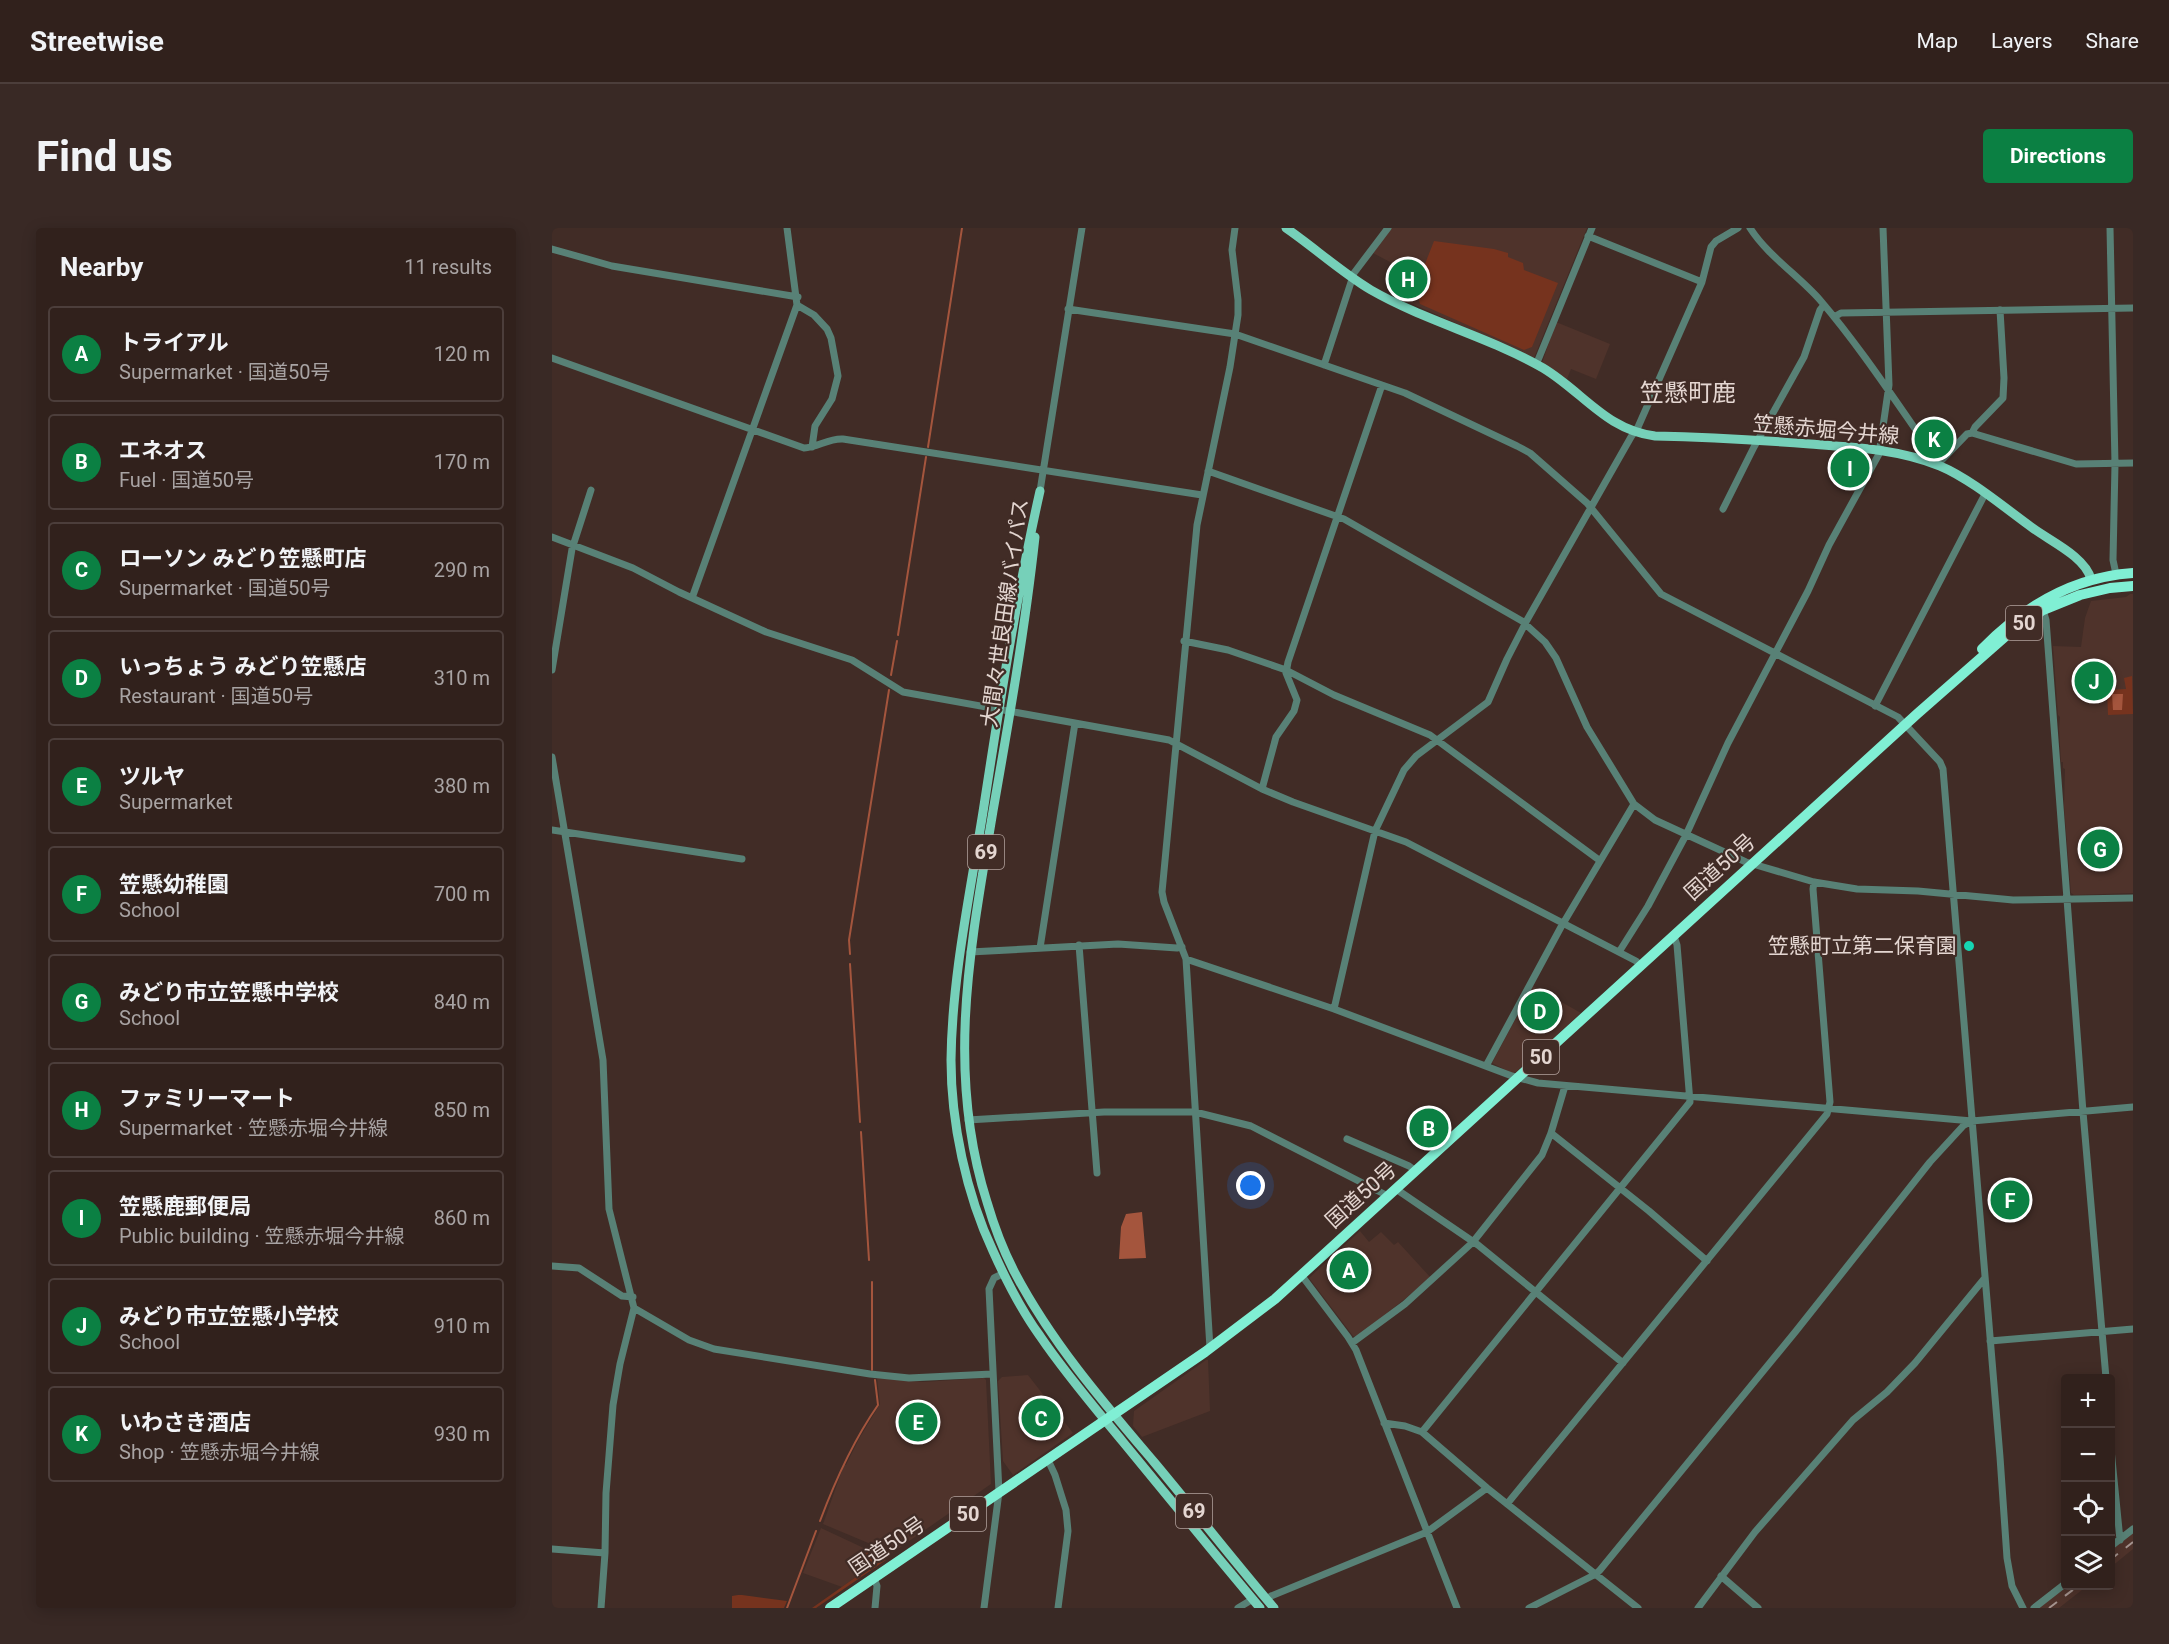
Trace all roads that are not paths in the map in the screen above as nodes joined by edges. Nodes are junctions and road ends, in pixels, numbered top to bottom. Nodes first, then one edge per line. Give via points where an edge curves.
1 (787, 228) edge
2 (1082, 228) edge
3 (1235, 228) edge
4 (1286, 228) edge
5 (1388, 228) edge
6 (1592, 228) edge
7 (1738, 228) edge
8 (1750, 228) edge
9 (1883, 228) edge
10 (2110, 228) edge
11 (1588, 237) junction
12 (552, 249) edge
13 (1352, 278) junction
14 (1702, 282) junction
15 (798, 297) junction
16 (797, 305) junction
17 (1824, 305) junction
18 (2112, 308) junction
19 (2133, 308) edge
20 (1068, 309) junction
21 (2000, 310) junction
22 (1887, 313) junction
23 (1834, 317) junction
24 (1235, 334) junction
25 (552, 358) edge
26 (1324, 365) junction
27 (1536, 365) junction
28 (1382, 385) junction
29 (1888, 391) junction
30 (753, 429) junction
31 (1635, 432) junction
32 (1972, 433) junction
33 (1759, 440) junction
34 (812, 447) junction
35 (1879, 451) junction
36 (2133, 463) edge
37 (2115, 464) junction
38 (1936, 465) junction
39 (1044, 470) junction
40 (1208, 471) junction
41 (591, 490) dead end
42 (1040, 491) junction
43 (1985, 494) junction
44 (1202, 495) junction
45 (1591, 507) junction
46 (1723, 509) dead end
47 (1338, 516) junction
48 (552, 537) edge
49 (573, 544) junction
50 (2133, 573) edge
51 (2116, 574) junction
52 (2091, 579) junction
53 (2133, 585) edge
54 (2080, 595) junction
55 (692, 598) junction
56 (2043, 610) junction
57 (1526, 624) junction
58 (1184, 641) junction
59 (1775, 654) junction
60 (552, 670) edge
61 (1286, 670) junction
62 (1953, 681) junction
63 (1875, 706) junction
64 (999, 709) junction
65 (1011, 711) junction
66 (1075, 723) junction
67 (1906, 724) junction
68 (1438, 740) junction
69 (1175, 742) junction
70 (552, 757) edge
71 (1262, 789) junction
72 (1634, 804) junction
73 (552, 830) edge
74 (1376, 831) junction
75 (564, 832) junction
76 (1686, 835) junction
77 (742, 859) dead end
78 (1599, 860) junction
79 (1753, 865) junction
80 (1814, 882) junction
81 (1954, 894) junction
82 (2133, 898) edge
83 (2067, 899) junction
84 (1564, 923) junction
85 (1674, 936) junction
86 (1079, 945) junction
87 (1182, 947) junction
88 (1040, 948) junction
89 (970, 952) junction
90 (1619, 952) junction
91 (1186, 959) junction
92 (1641, 966) junction
93 (1334, 1009) junction
94 (1486, 1066) junction
95 (1518, 1078) junction
96 (1565, 1086) junction
97 (1690, 1097) junction
98 (2133, 1107) edge
99 (1830, 1108) junction
100 (1092, 1112) junction
101 (1195, 1112) junction
102 (2083, 1112) junction
103 (968, 1120) junction
104 (1972, 1120) junction
105 (1551, 1132) junction
106 (1347, 1139) dead end
107 (1416, 1171) junction
108 (1097, 1173) dead end
109 (1619, 1186) junction
110 (1392, 1193) junction
111 (1473, 1242) junction
112 (1707, 1261) junction
113 (552, 1266) edge
114 (1004, 1273) junction
115 (1302, 1276) junction
116 (1984, 1279) junction
117 (1536, 1292) junction
118 (633, 1297) junction
119 (634, 1308) junction
120 (2133, 1329) edge
121 (2102, 1331) junction
122 (1989, 1341) junction
123 (1352, 1343) junction
124 (1210, 1348) junction
125 (1623, 1363) junction
126 (992, 1374) junction
127 (2106, 1374) edge
128 (1110, 1418) junction
129 (1384, 1423) junction
130 (1422, 1431) junction
131 (1048, 1460) junction
132 (2114, 1482) edge
133 (1487, 1488) junction
134 (999, 1492) junction
135 (1508, 1504) junction
136 (2133, 1529) edge
137 (1427, 1532) junction
138 (2120, 1540) junction
139 (2115, 1544) edge
140 (552, 1549) edge
141 (605, 1553) junction
142 (1596, 1574) junction
143 (1721, 1576) junction
144 (874, 1578) junction
145 (2061, 1587) edge
146 (1253, 1599) junction
147 (1267, 1599) junction
148 (601, 1608) edge
149 (830, 1608) edge
150 (875, 1608) edge
151 (984, 1608) edge
152 (1058, 1608) edge
153 (1238, 1608) edge
154 (1260, 1608) edge
155 (1274, 1608) edge
156 (1457, 1608) edge
157 (1529, 1608) edge
158 (1638, 1608) edge
159 (1698, 1608) edge
160 (1758, 1608) edge
161 (2023, 1608) edge
162 (2034, 1608) edge

1 - 15 street
2 - 20 street
3 - 24 street
4 - 13 main road, 笠懸赤堀今井線
5 - 13 street
6 - 11 street
7 - 14 street via 1712,244
8 - 17 street
9 - 22 street
10 - 18 street
11 - 14 street
11 - 27 street
12 - 15 street via 622,268
13 - 26 street
13 - 27 main road, 笠懸赤堀今井線
14 - 31 street
15 - 16 street
16 - 30 street
16 - 34 street via 827,329 838,379 832,399 815,426
17 - 23 street
17 - 33 street via 1804,357
18 - 19 street
18 - 21 street
18 - 37 street
20 - 24 street
20 - 39 street
21 - 22 street
21 - 32 street via 2004,396
22 - 23 street
22 - 29 street
23 - 29 street
24 - 26 street
24 - 40 street
25 - 30 street
26 - 28 street
27 - 31 main road, 笠懸赤堀今井線 via 1607,418
28 - 45 street via 1422,399 1525,449
28 - 47 street
29 - 35 street
29 - 38 street via 1932,453
30 - 34 street via 804,448
30 - 55 street
31 - 33 main road, 笠懸赤堀今井線
31 - 45 street
32 - 37 street via 2076,464
32 - 38 street
33 - 35 main road, 笠懸赤堀今井線
33 - 46 street
34 - 39 street via 843,439
35 - 38 main road, 笠懸赤堀今井線 via 1908,455
35 - 59 street
36 - 37 street
37 - 51 street
38 - 43 main road, 笠懸赤堀今井線
39 - 42 street
39 - 44 street
40 - 44 street
40 - 47 street
41 - 49 street
42 - 64 main road, 大間々世良田線バイパス / 69 via 1022,570
42 - 65 main road, 大間々世良田線バイパス / 69
43 - 52 main road, 笠懸赤堀今井線 via 2073,556 2087,569
43 - 63 street
44 - 58 street
45 - 57 street
45 - 59 street via 1656,590
47 - 57 street
47 - 61 street
48 - 49 street
49 - 55 street
49 - 60 street
50 - 51 highway, 50
51 - 52 highway, 50
52 - 53 main road via 2104,586
52 - 54 main road
52 - 62 highway, 50 via 2012,620
53 - 54 highway, 50
54 - 56 highway, 50
55 - 64 street via 775,636 852,660 903,692
56 - 62 highway, 50
56 - 83 street
57 - 68 street via 1488,702
57 - 72 street via 1556,658 1587,727
58 - 61 street via 1228,650
58 - 69 street
59 - 63 street
59 - 76 street
61 - 68 street
61 - 71 street via 1297,700 1276,737
62 - 67 highway, 国道50号 / 50
63 - 67 street
64 - 65 street
64 - 114 main road, 大間々世良田線バイパス / 69 via 961,952 951,1064 968,1180 983,1228
65 - 66 street
65 - 89 main road, 大間々世良田線バイパス / 69
66 - 69 street
66 - 88 street
67 - 79 highway, 国道50号 / 50
67 - 81 street via 1942,767
68 - 74 street via 1406,766
68 - 78 street
69 - 71 street
69 - 87 street via 1162,892
70 - 75 street
71 - 74 street
72 - 76 street
72 - 78 street
73 - 75 street
74 - 84 street via 1406,842
74 - 93 street
75 - 77 street
75 - 118 street via 603,1060 609,1209
76 - 79 street
76 - 90 street
78 - 84 street
79 - 80 street
79 - 85 highway, 国道50号 / 50
80 - 81 street via 1857,889
80 - 99 street
81 - 83 street
81 - 104 street
82 - 83 street
83 - 102 street
84 - 90 street
84 - 94 street
85 - 92 highway, 国道50号 / 50
85 - 97 street
86 - 87 street
86 - 88 street
86 - 100 street
87 - 91 street
88 - 89 street
89 - 103 main road, 大間々世良田線バイパス / 69 via 963,1041
90 - 92 street
91 - 93 street
91 - 101 street
92 - 95 highway, 国道50号 / 50
93 - 94 street
94 - 95 street
95 - 96 street
95 - 107 highway, 国道50号 / 50
96 - 97 street
96 - 105 street
97 - 99 street
97 - 109 street
98 - 102 street
99 - 104 street
99 - 112 street
100 - 101 street
100 - 103 street
100 - 108 street
101 - 110 street via 1251,1126
101 - 124 street
102 - 104 street
102 - 121 street
103 - 128 main road, 大間々世良田線バイパス / 69 via 978,1175 1013,1270 1035,1310
104 - 116 street
104 - 142 street via 1930,1162
105 - 109 street
105 - 111 street via 1533,1168
106 - 107 street
107 - 110 highway, 国道50号 / 50
109 - 112 street
109 - 117 street
110 - 111 street
110 - 115 highway, 国道50号 / 50
111 - 117 street
111 - 123 street via 1405,1304
112 - 125 street
113 - 118 street via 579,1268 622,1296
114 - 126 street via 994,1278 989,1289
114 - 128 main road, 大間々世良田線バイパス / 69 via 1041,1338
115 - 123 street
115 - 124 highway, 国道50号 / 50
116 - 122 street
116 - 143 street via 1916,1363 1853,1420
117 - 125 street
117 - 130 street
118 - 119 street
119 - 126 street via 689,1341 714,1349 909,1378
119 - 141 street via 614,1405
120 - 121 street
121 - 122 street
121 - 127 street
122 - 161 street via 2007,1558 2012,1586
123 - 129 street
124 - 128 highway, 国道50号 / 50
125 - 135 street
126 - 134 street
128 - 131 highway, 国道50号 / 50
128 - 146 main road, 大間々世良田線バイパス / 69
128 - 147 main road, 大間々世良田線バイパス / 69
129 - 130 street
129 - 137 street
130 - 133 street
131 - 134 highway, 国道50号 / 50
131 - 152 street via 1066,1510 1068,1531
132 - 138 street
133 - 135 street
133 - 137 street
134 - 144 highway, 国道50号 / 50
134 - 151 street
135 - 142 street
136 - 138 street
137 - 147 street
137 - 156 street
138 - 139 street
140 - 141 street
141 - 148 street
142 - 157 street
142 - 158 street
143 - 159 street
143 - 160 street
144 - 149 highway, 国道50号 / 50
144 - 150 street via 878,1586
145 - 162 street
146 - 153 street
146 - 154 main road, 大間々世良田線バイパス / 69
147 - 155 main road, 大間々世良田線バイパス / 69

